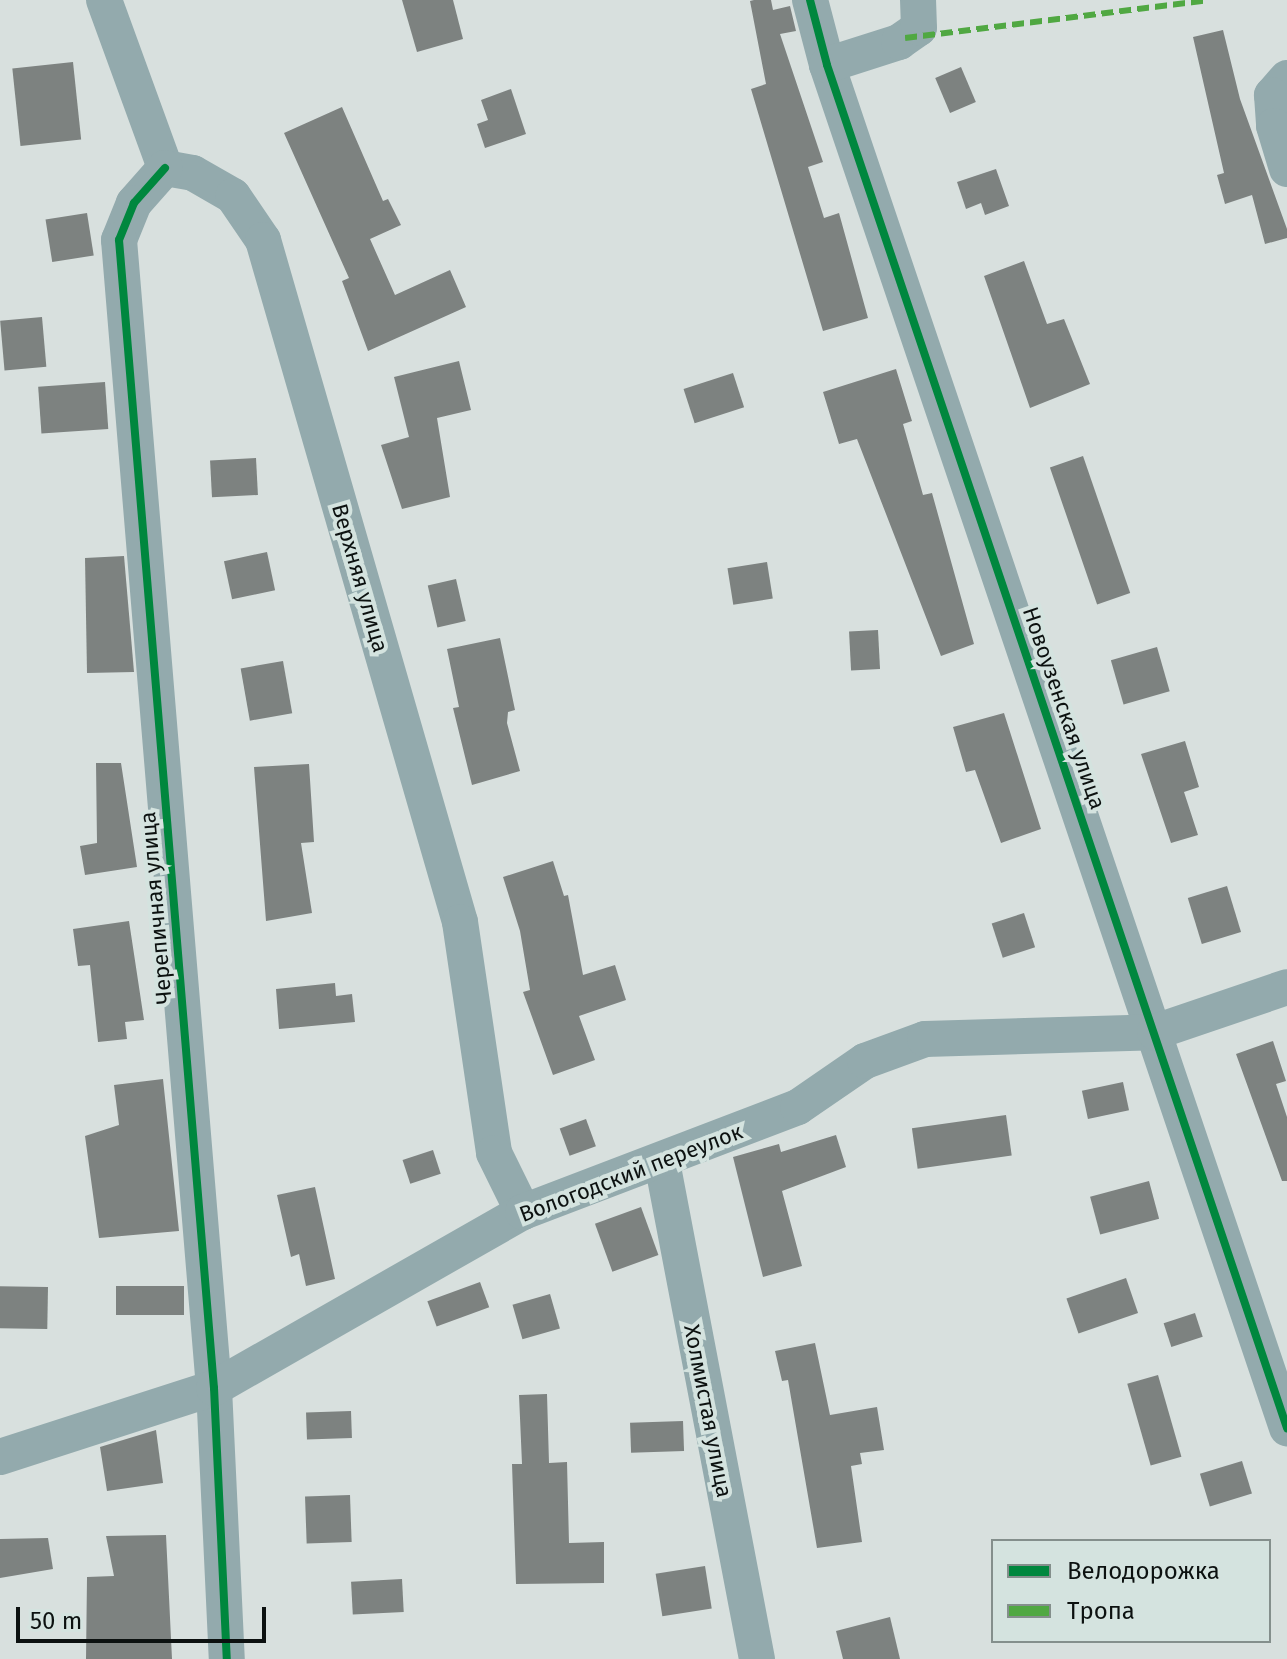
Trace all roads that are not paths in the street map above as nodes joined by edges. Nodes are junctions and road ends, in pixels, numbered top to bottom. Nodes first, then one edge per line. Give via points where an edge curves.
1 (104, 0) edge
2 (810, 0) edge
3 (918, 0) edge
4 (827, 65) junction
5 (1287, 78) edge
6 (165, 168) junction
7 (1287, 169) edge
8 (1287, 987) edge
9 (1155, 1032) junction
10 (662, 1162) junction
11 (523, 1212) junction
12 (214, 1388) junction
13 (1287, 1428) edge
14 (0, 1457) edge
15 (227, 1659) edge
16 (757, 1659) edge

1 - 6 street
2 - 4 street, Новоузенская улица
3 - 4 street via 919,28 899,42
4 - 9 street, Новоузенская улица
5 - 7 street via 1272,95 1274,126
6 - 11 street, Верхняя улица via 193,173 233,196 263,240 460,922 494,1153
6 - 12 street, Черепичная улица via 134,203 119,240
8 - 9 street, Вологодский переулок
9 - 10 street, Вологодский переулок via 925,1039 865,1061 798,1107
9 - 13 street, Новоузенская улица
10 - 11 street, Вологодский переулок
10 - 16 street, Холмистая улица
11 - 12 street, Вологодский переулок
12 - 14 street, Вологодский переулок
12 - 15 street, Черепичная улица

